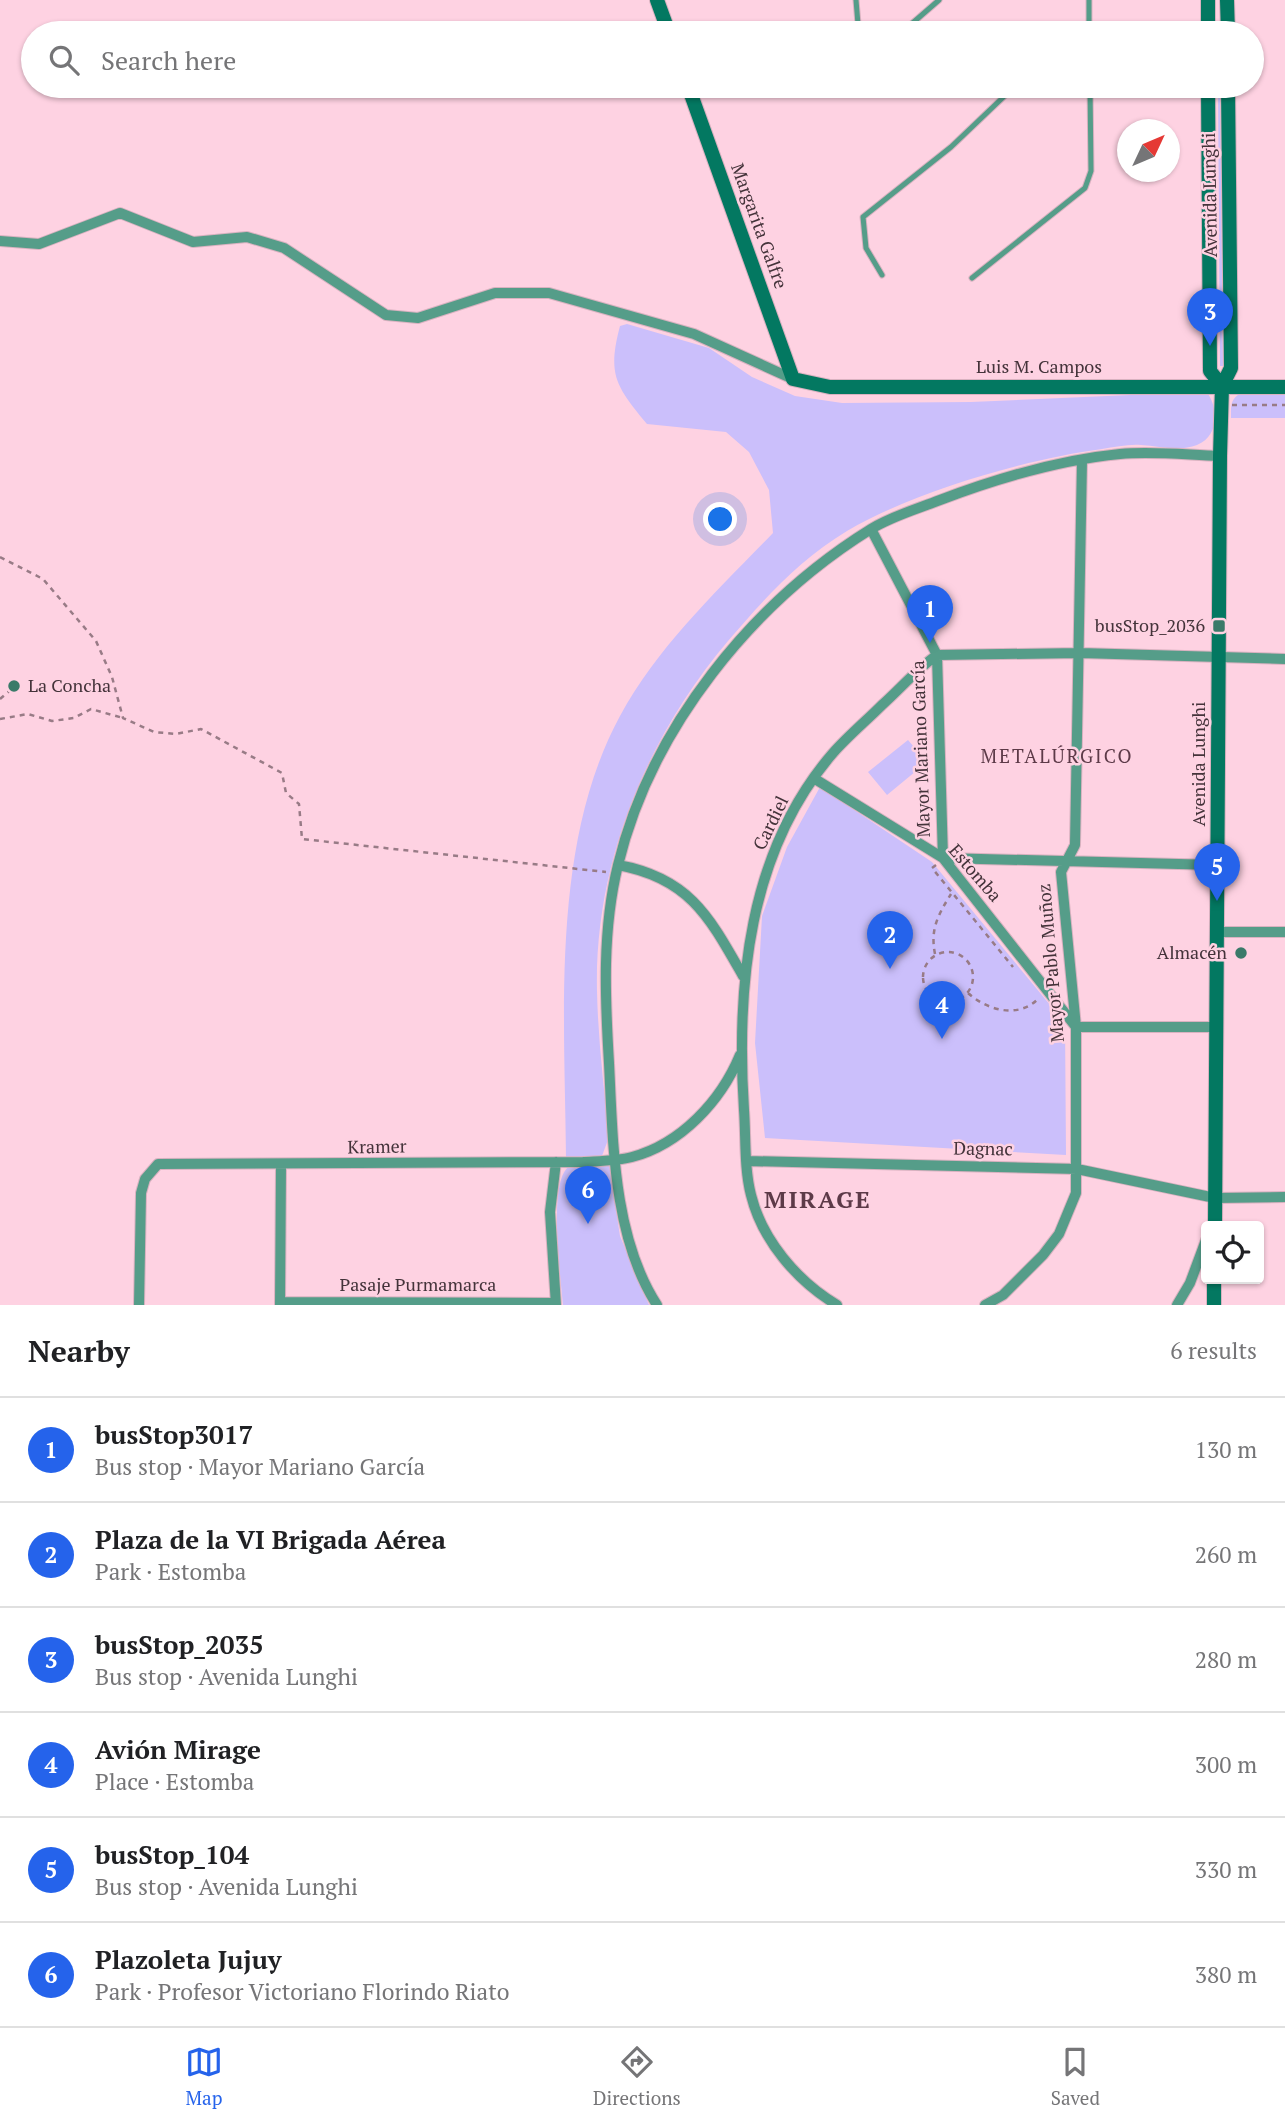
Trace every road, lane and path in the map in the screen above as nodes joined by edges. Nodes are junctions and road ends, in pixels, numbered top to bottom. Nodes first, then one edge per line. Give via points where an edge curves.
1 (657, 0) edge
2 (856, 0) edge
3 (939, 0) edge
4 (1089, 0) edge
5 (1208, 0) edge
6 (1227, 0) edge
7 (665, 21) edge
8 (858, 21) edge
9 (915, 21) edge
10 (1089, 21) edge
11 (1208, 21) edge
12 (1228, 21) edge
13 (692, 98) edge
14 (1002, 98) edge
15 (1090, 98) edge
16 (1208, 98) edge
17 (1228, 98) edge
18 (0, 241) edge
19 (882, 275) dead end
20 (972, 278) dead end
21 (793, 379) junction
22 (1222, 386) junction
23 (1285, 387) edge
24 (1222, 405) junction
25 (1285, 405) edge
26 (1220, 456) junction
27 (1082, 460) junction
28 (872, 529) junction
29 (0, 557) edge
30 (1080, 653) junction
31 (937, 655) junction
32 (1219, 657) junction
33 (1285, 659) edge
34 (13, 688) dead end
35 (0, 699) edge
36 (122, 718) junction
37 (0, 719) edge
38 (815, 779) junction
39 (943, 858) junction
40 (1067, 859) junction
41 (1217, 865) junction
42 (617, 869) junction
43 (951, 894) dead end
44 (1217, 932) junction
45 (1285, 932) edge
46 (935, 954) junction
47 (743, 977) junction
48 (968, 993) junction
49 (1039, 998) dead end
50 (1076, 1027) junction
51 (1216, 1027) junction
52 (742, 1033) junction
53 (616, 1159) junction
54 (748, 1161) junction
55 (555, 1162) junction
56 (281, 1165) junction
57 (1077, 1169) junction
58 (1285, 1197) edge
59 (1215, 1198) junction
60 (1213, 1221) edge
61 (1201, 1254) edge
62 (1214, 1284) edge
63 (280, 1304) edge
64 (556, 1304) edge
65 (139, 1305) edge
66 (657, 1305) edge
67 (837, 1305) edge
68 (985, 1305) edge
69 (1177, 1305) edge
70 (1214, 1305) edge

1 - 7 main road
2 - 8 lane
3 - 9 lane
4 - 10 lane
5 - 11 main road
6 - 12 main road
13 - 21 main road, Margarita Galfre
14 - 19 lane via 951,147 863,217 866,248
15 - 20 lane via 1091,171 1085,188
16 - 22 main road, Avenida Lunghi via 1210,371
17 - 22 main road, Avenida Lunghi via 1231,368
18 - 21 street via 39,244 120,213 192,242 247,237 284,248 386,315 418,318 495,293 549,293 694,334
21 - 22 main road, Luis M. Campos via 830,387
22 - 23 main road, Luis M. Campos
22 - 24 main road, Avenida Lunghi
24 - 25 path
24 - 26 main road, Avenida Lunghi
26 - 27 street via 1122,454
26 - 32 main road, Avenida Lunghi
27 - 28 street via 981,485
27 - 30 street, Mayor Pablo Muñoz
28 - 31 street, Mayor Mariano García
28 - 42 street via 765,614 702,689 646,786
29 - 36 path via 43,579 96,641 112,677
30 - 31 street
30 - 32 street
30 - 40 street, Mayor Pablo Muñoz via 1075,845
31 - 38 street, Cardiel via 832,754
31 - 39 street, Mayor Mariano García
32 - 33 street
32 - 41 main road, Avenida Lunghi
34 - 35 path
36 - 37 path via 92,709 52,721 28,714
36 - 42 path via 154,732 201,729 282,773 286,793 299,804 302,839
38 - 39 street, Estomba
38 - 47 street, Cardiel via 766,878
39 - 40 street
39 - 50 street, Estomba
40 - 41 street
40 - 50 street, Mayor Pablo Muñoz via 1061,872
41 - 44 main road, Avenida Lunghi
42 - 47 street via 659,876 700,908 714,922
42 - 53 street via 607,931 605,986
43 - 46 path via 936,919
44 - 45 street
44 - 51 main road, Avenida Lunghi
46 - 48 path via 951,952 965,958 974,978
46 - 48 path via 923,969 922,979 932,998 953,1002
47 - 52 street, Cardiel
48 - 49 path via 989,1006 1017,1012
50 - 51 street
50 - 57 street, Mayor Pablo Muñoz
51 - 59 main road, Avenida Lunghi
52 - 53 street, Kramer via 740,1056 698,1119 676,1136 632,1157
52 - 54 street, Cardiel
53 - 55 street, Kramer
53 - 66 street via 628,1240
54 - 57 street, Dagnac
54 - 67 street, Cardiel via 750,1192 761,1226 796,1271
55 - 56 street, Kramer
55 - 64 street via 550,1212
56 - 63 street
56 - 65 street, Kramer via 158,1164 145,1179 141,1193
57 - 59 street, Dagnac
57 - 68 street, Mayor Pablo Muñoz via 1076,1193 1059,1234 1027,1274
58 - 59 street
59 - 60 main road, Avenida Lunghi
61 - 69 street
62 - 70 main road
63 - 64 street, Pasaje Purmamarca

